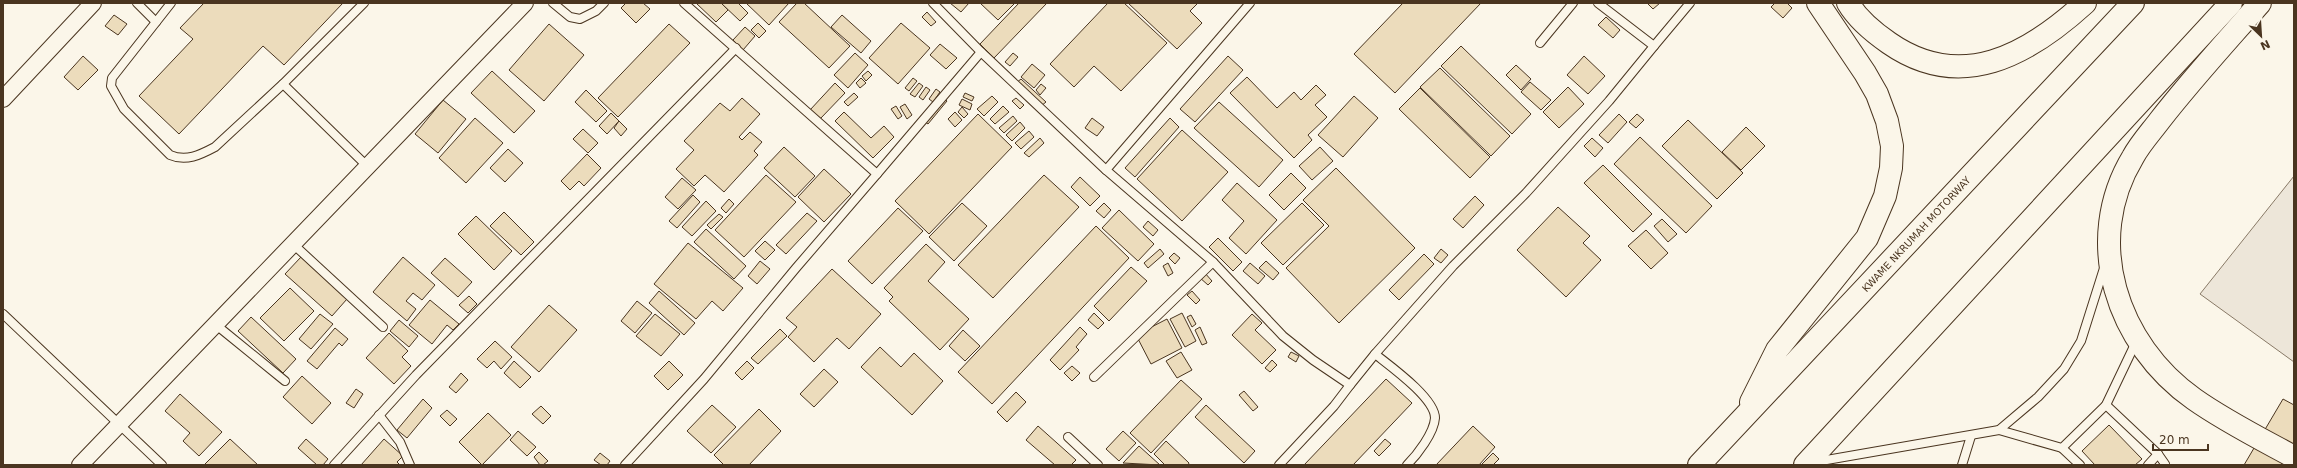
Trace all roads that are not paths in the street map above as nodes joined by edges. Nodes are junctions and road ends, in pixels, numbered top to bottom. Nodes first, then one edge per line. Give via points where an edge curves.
1 (93, 3) edge
2 (138, 3) edge
3 (171, 3) edge
4 (364, 3) edge
5 (525, 3) edge
6 (553, 3) edge
7 (604, 3) edge
8 (684, 3) edge
9 (932, 3) edge
10 (1250, 3) edge
11 (1573, 3) edge
12 (1598, 3) edge
13 (1690, 3) edge
14 (1818, 3) edge
15 (1848, 3) edge
16 (2085, 3) edge
17 (2133, 3) edge
18 (2231, 3) edge
19 (2260, 3) edge
20 (156, 22) junction
21 (1540, 43) dead end
22 (1654, 46) junction
23 (736, 48) junction
24 (981, 52) junction
25 (283, 84) junction
26 (3, 99) edge
27 (367, 166) junction
28 (1106, 170) junction
29 (877, 174) junction
30 (293, 244) junction
31 (2109, 251) junction
32 (1212, 262) junction
33 (3, 314) edge
34 (215, 324) junction
35 (383, 327) dead end
36 (2138, 339) junction
37 (1375, 354) junction
38 (1094, 377) dead end
39 (285, 381) dead end
40 (1350, 385) junction
41 (2106, 405) junction
42 (379, 415) junction
43 (1740, 423) junction
44 (119, 424) junction
45 (1999, 430) junction
46 (1971, 436) junction
47 (1068, 437) dead end
48 (2062, 448) junction
49 (2158, 454) junction
50 (2294, 456) edge
51 (1806, 464) edge
52 (2165, 464) dead end
53 (80, 465) edge
54 (162, 465) edge
55 (334, 465) edge
56 (410, 465) edge
57 (625, 465) edge
58 (1098, 465) edge
59 (1279, 465) edge
60 (1407, 465) edge
61 (1699, 465) edge
62 (1962, 465) edge
63 (2080, 465) edge
64 (2148, 465) edge

1 - 26 street
2 - 20 lane
3 - 20 lane
4 - 25 lane
5 - 27 street
6 - 7 lane via 570,17 580,19
8 - 23 lane
9 - 24 lane
10 - 28 lane
11 - 21 lane
12 - 22 lane
13 - 22 lane
14 - 43 highway via 1877,94 1887,121 1891,168 1885,196 1867,238 1777,350
15 - 16 highway via 1862,22 1904,53 1934,64 1961,67 1992,63 2018,52 2048,33
17 - 43 highway, KWAME NKRUMAH MOTORWAY
18 - 51 highway
19 - 31 highway via 2176,99 2133,156 2110,214
20 - 25 lane via 112,78 111,86 124,109 170,155 178,159 202,155 215,147
22 - 37 lane via 1532,187 1453,266
23 - 29 lane
23 - 42 lane
24 - 28 lane
24 - 29 lane
25 - 27 lane
27 - 30 street
28 - 32 lane
29 - 57 lane via 704,379
30 - 34 street
30 - 35 lane
31 - 36 highway via 2110,271 2115,290
31 - 45 lane via 2081,341 2068,363 2038,397
32 - 38 lane
32 - 40 lane via 1283,336
33 - 44 lane
34 - 39 lane
34 - 44 street
36 - 41 lane
36 - 50 highway via 2159,367 2194,400
37 - 40 lane
37 - 60 lane via 1430,403 1435,418 1423,449
40 - 59 lane
41 - 48 lane
41 - 49 lane
42 - 55 lane
42 - 56 lane via 400,442
43 - 61 highway, KWAME NKRUMAH MOTORWAY
44 - 53 street
44 - 54 lane
45 - 46 lane
45 - 48 lane
46 - 51 lane via 1852,454
46 - 62 lane
47 - 58 lane
48 - 63 lane
49 - 52 lane
49 - 64 lane

